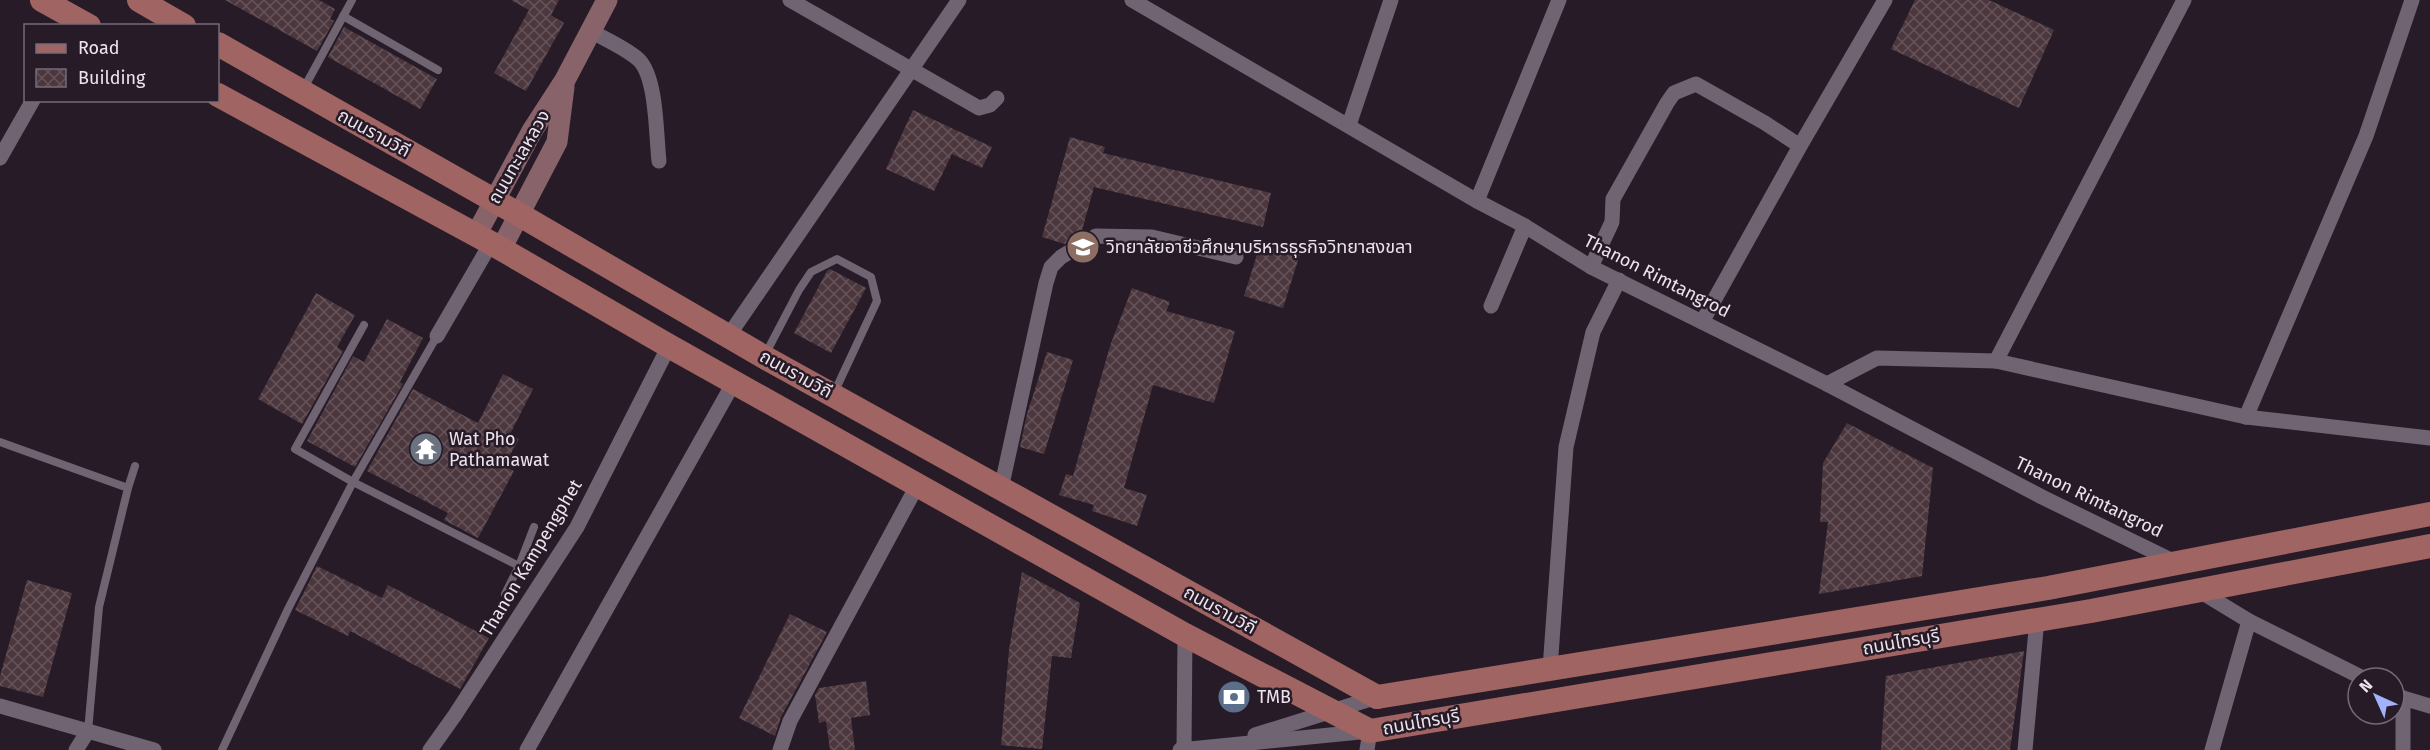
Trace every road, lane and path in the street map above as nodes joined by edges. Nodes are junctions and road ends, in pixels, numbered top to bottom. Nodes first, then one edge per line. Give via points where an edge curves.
1 (42, 0) edge
2 (139, 0) edge
3 (352, 0) edge
4 (607, 0) edge
5 (790, 0) edge
6 (959, 0) edge
7 (1132, 0) edge
8 (1391, 0) edge
9 (1559, 0) edge
10 (1885, 0) edge
11 (2184, 0) edge
12 (2412, 0) edge
13 (343, 16) junction
14 (82, 24) edge
15 (181, 24) edge
16 (591, 31) junction
17 (219, 45) edge
18 (438, 70) dead end
19 (912, 70) junction
20 (565, 80) junction
21 (302, 92) junction
22 (219, 96) edge
23 (997, 98) dead end
24 (32, 102) edge
25 (1349, 125) junction
26 (1800, 146) junction
27 (0, 158) edge
28 (659, 161) dead end
29 (493, 200) junction
30 (1477, 201) junction
31 (520, 215) junction
32 (1525, 226) junction
33 (490, 242) junction
34 (1236, 256) dead end
35 (1591, 267) junction
36 (1619, 280) junction
37 (1491, 306) dead end
38 (1702, 322) junction
39 (364, 325) dead end
40 (729, 335) junction
41 (437, 336) joint
42 (669, 346) junction
43 (764, 357) junction
44 (1996, 362) junction
45 (734, 382) junction
46 (1827, 384) junction
47 (833, 394) junction
48 (2246, 417) junction
49 (2430, 438) edge
50 (0, 442) edge
51 (135, 466) dead end
52 (353, 482) junction
53 (918, 484) junction
54 (128, 488) junction
55 (1001, 489) junction
56 (2430, 514) edge
57 (534, 527) dead end
58 (2430, 546) edge
59 (2177, 563) junction
60 (519, 566) junction
61 (2198, 590) junction
62 (505, 594) dead end
63 (2037, 619) junction
64 (2249, 621) junction
65 (1185, 635) junction
66 (1550, 669) junction
67 (2346, 670) edge
68 (1377, 697) junction
69 (2406, 698) edge
70 (0, 706) edge
71 (2430, 706) edge
72 (1332, 711) junction
73 (2401, 726) edge
74 (87, 731) junction
75 (1369, 741) edge
76 (1227, 744) junction
77 (76, 750) edge
78 (154, 750) edge
79 (222, 750) edge
80 (430, 750) edge
81 (527, 750) edge
82 (780, 750) edge
83 (1182, 750) edge
84 (2025, 750) edge
85 (2212, 750) edge
86 (2403, 750) edge

1 - 14 main road
2 - 15 main road
3 - 13 lane
4 - 16 main road, ถนนทะเลหลวง
5 - 19 street
6 - 19 street
7 - 25 street, Thanon Rimtangrod
8 - 25 street
9 - 30 street
10 - 26 street
11 - 44 street
12 - 48 street via 2366,136
13 - 18 lane
13 - 21 lane
16 - 20 main road, ถนนทะเลหลวง
16 - 28 street via 640,60 646,70
17 - 21 main road, ถนนรามวิถี
19 - 23 street via 979,108
19 - 40 street
20 - 29 main road, ถนนทะเลหลวง
20 - 31 main road, ถนนทะเลหลวง via 556,141
21 - 29 main road, ถนนรามวิถี
22 - 33 main road, ถนนรามวิถี
24 - 27 street
25 - 30 street, Thanon Rimtangrod
26 - 35 street via 1696,84 1674,93 1613,199 1612,222
26 - 38 street
29 - 31 main road, ถนนรามวิถี
29 - 33 main road, ถนนทะเลหลวง
30 - 32 street, Thanon Rimtangrod
31 - 33 main road, ถนนทะเลหลวง
31 - 40 main road, ถนนรามวิถี
32 - 35 street, Thanon Rimtangrod
32 - 37 street
33 - 41 street
33 - 42 main road, ถนนรามวิถี
34 - 55 street via 1152,237 1096,236 1061,257 1046,283
35 - 36 street, Thanon Rimtangrod
36 - 38 street, Thanon Rimtangrod
36 - 66 street via 1593,332 1566,447
38 - 46 street, Thanon Rimtangrod
39 - 52 lane via 295,449
40 - 43 main road, ถนนรามวิถี
41 - 52 lane
42 - 45 main road, ถนนรามวิถี
42 - 80 street, Thanon Kampengphet via 577,527
43 - 47 main road, ถนนรามวิถี
43 - 47 lane via 811,272 837,259 872,277 877,301
44 - 46 street via 1877,358
44 - 48 street
45 - 53 main road, ถนนรามวิถี
45 - 81 street
46 - 59 street, Thanon Rimtangrod
47 - 55 main road, ถนนรามวิถี
48 - 49 street
50 - 54 lane
51 - 54 lane
52 - 60 lane
52 - 79 lane
53 - 65 main road, ถนนรามวิถี
53 - 82 street via 790,721
54 - 74 lane via 99,607
55 - 68 main road, ถนนรามวิถี
56 - 59 main road, ถนนไทรบุรี
57 - 60 lane
58 - 61 main road, ถนนไทรบุรี
59 - 66 main road, ถนนไทรบุรี via 2048,588
60 - 62 lane
61 - 63 main road, ถนนไทรบุรี
61 - 64 street
63 - 75 main road, ถนนไทรบุรี
63 - 84 street
64 - 67 street
64 - 85 street
65 - 72 main road, ถนนรามวิถี
65 - 83 street
66 - 68 main road, ถนนไทรบุรี
68 - 72 street
68 - 75 main road
69 - 71 street
70 - 74 street
72 - 75 main road, ถนนรามวิถี
72 - 76 street
73 - 86 street
74 - 77 street
74 - 78 street
75 - 76 street
76 - 83 street

